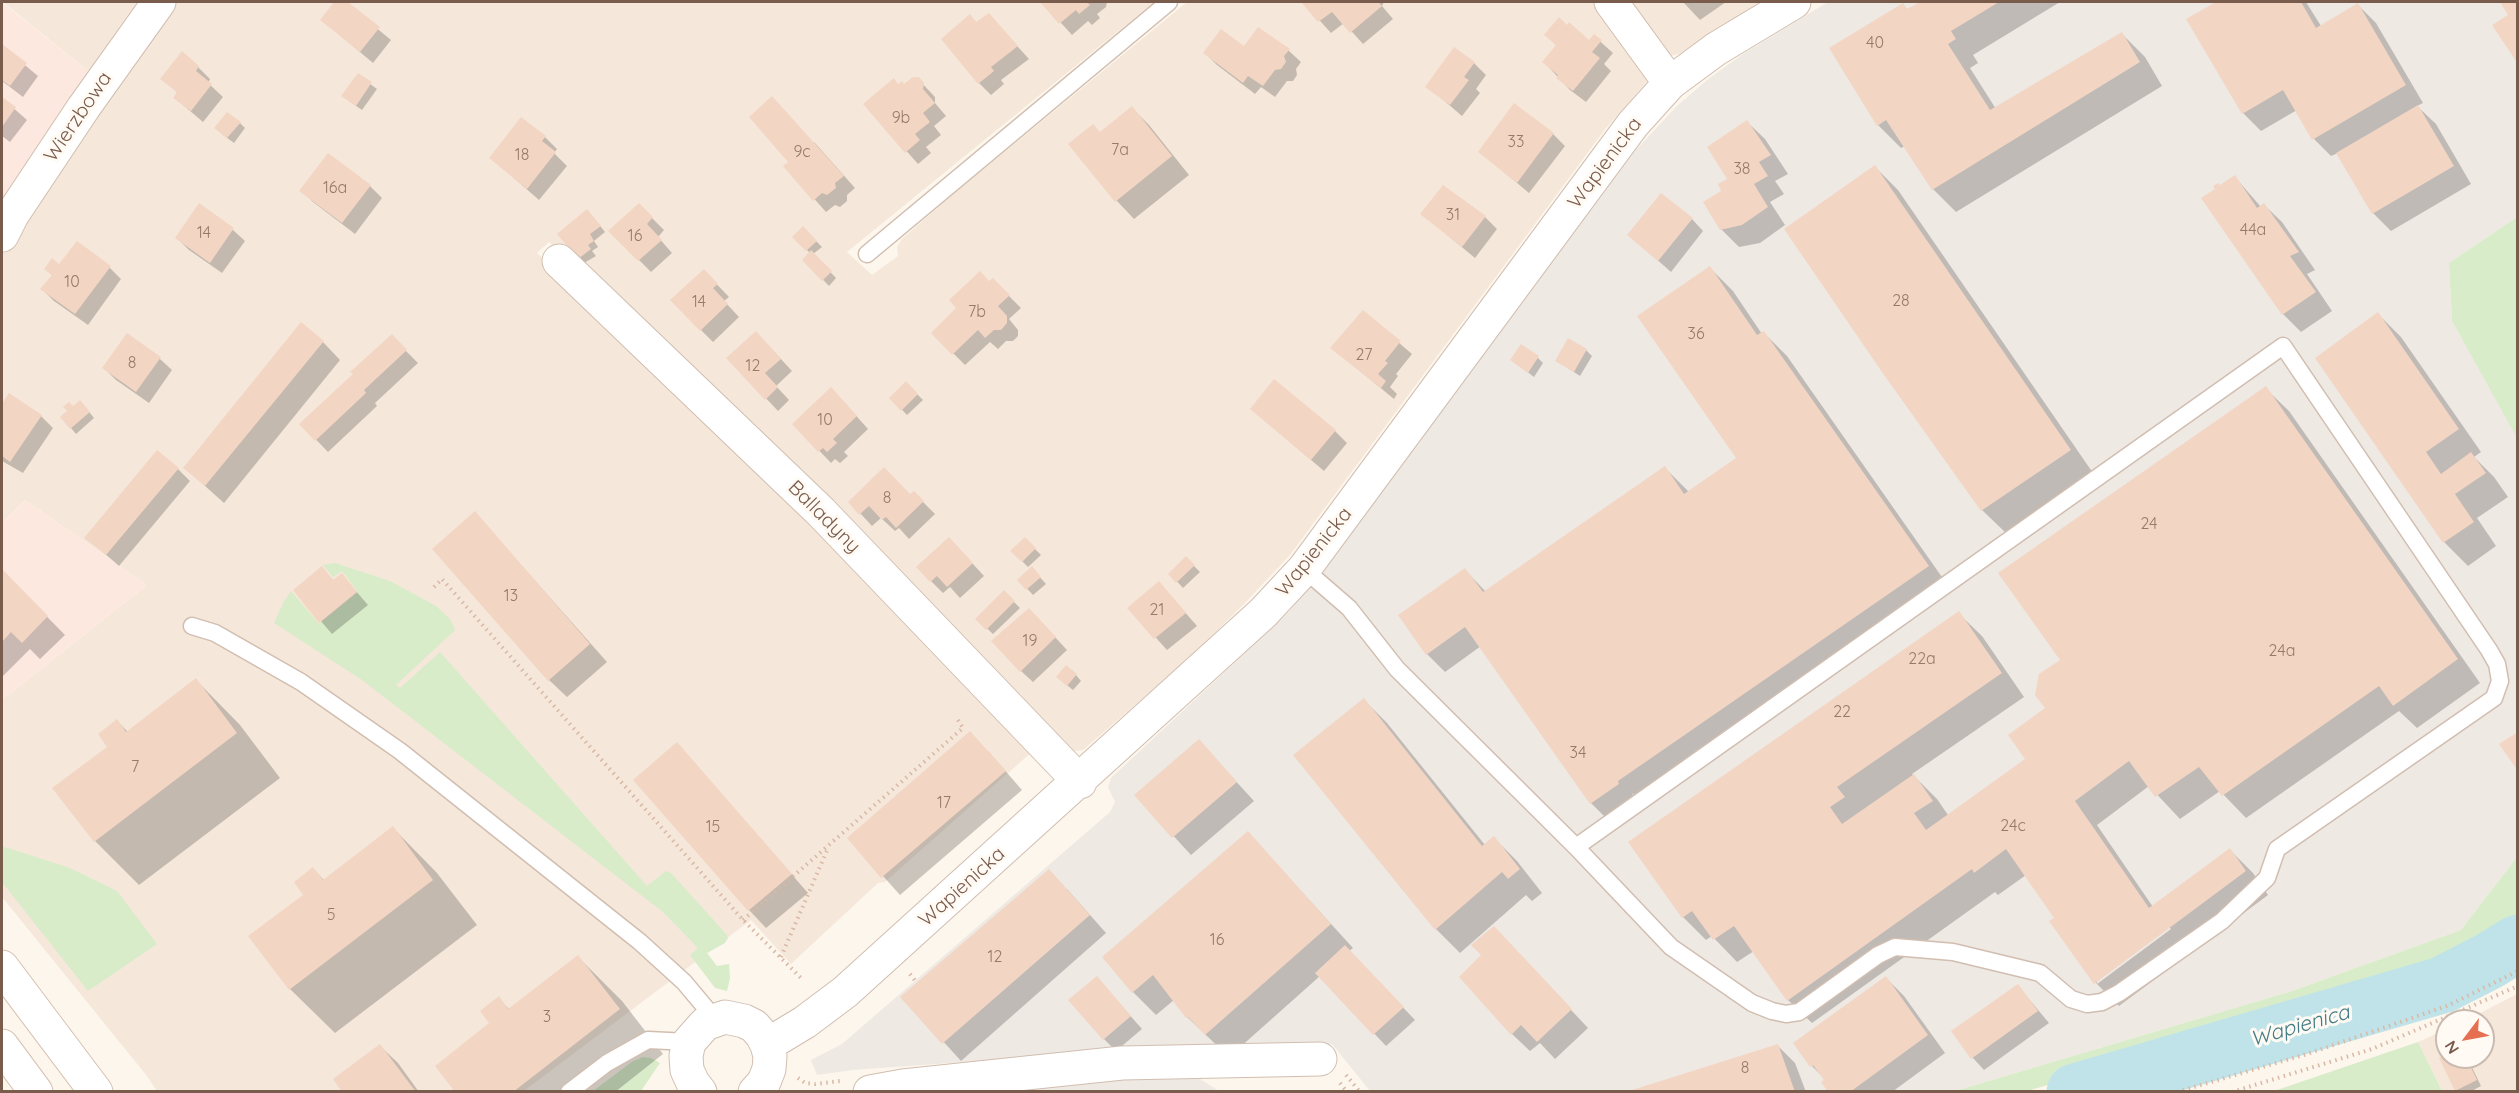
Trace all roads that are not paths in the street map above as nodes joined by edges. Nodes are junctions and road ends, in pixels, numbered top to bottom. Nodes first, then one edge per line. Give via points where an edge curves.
1 (159, 2) edge
2 (1169, 2) edge
3 (1611, 2) edge
4 (1794, 2) edge
5 (1670, 82) junction
6 (2, 235) edge
7 (867, 254) dead end
8 (559, 261) dead end
9 (1304, 569) junction
10 (192, 626) dead end
11 (1080, 782) junction
12 (1576, 847) junction
13 (2, 967) edge
14 (715, 1019) junction
15 (689, 1042) junction
16 (767, 1045) junction
17 (2, 1046) edge
18 (1320, 1059) dead end
19 (774, 1085) edge
20 (858, 1086) edge
21 (691, 1089) edge
22 (36, 1092) edge
23 (96, 1092) edge
24 (569, 1092) edge

1 - 6 street, Wierzbowa via 84,107
2 - 7 lane
3 - 5 street
4 - 5 street, Wapienicka
5 - 9 street, Wapienicka via 1633,124
8 - 11 street, Balladyny via 821,512
9 - 11 street, Wapienicka via 1263,613
9 - 12 lane via 1349,608 1397,669
10 - 14 lane via 214,633 301,682 400,751 640,942 684,982
11 - 16 street, Wapienicka via 845,992
12 - 12 lane via 2283,346 2497,664 2500,681 2494,698 2277,849 2267,878 2222,921 2102,1002 2087,1004 2071,999 2040,973 1953,952 1895,947 1799,1012 1772,1011 1752,1003 1671,947
13 - 23 street
14 - 15 street
14 - 16 street via 744,1021 762,1035
15 - 21 street via 686,1056
15 - 24 lane via 648,1040 607,1063
16 - 19 street
17 - 22 street
18 - 20 street via 1122,1063 903,1086

